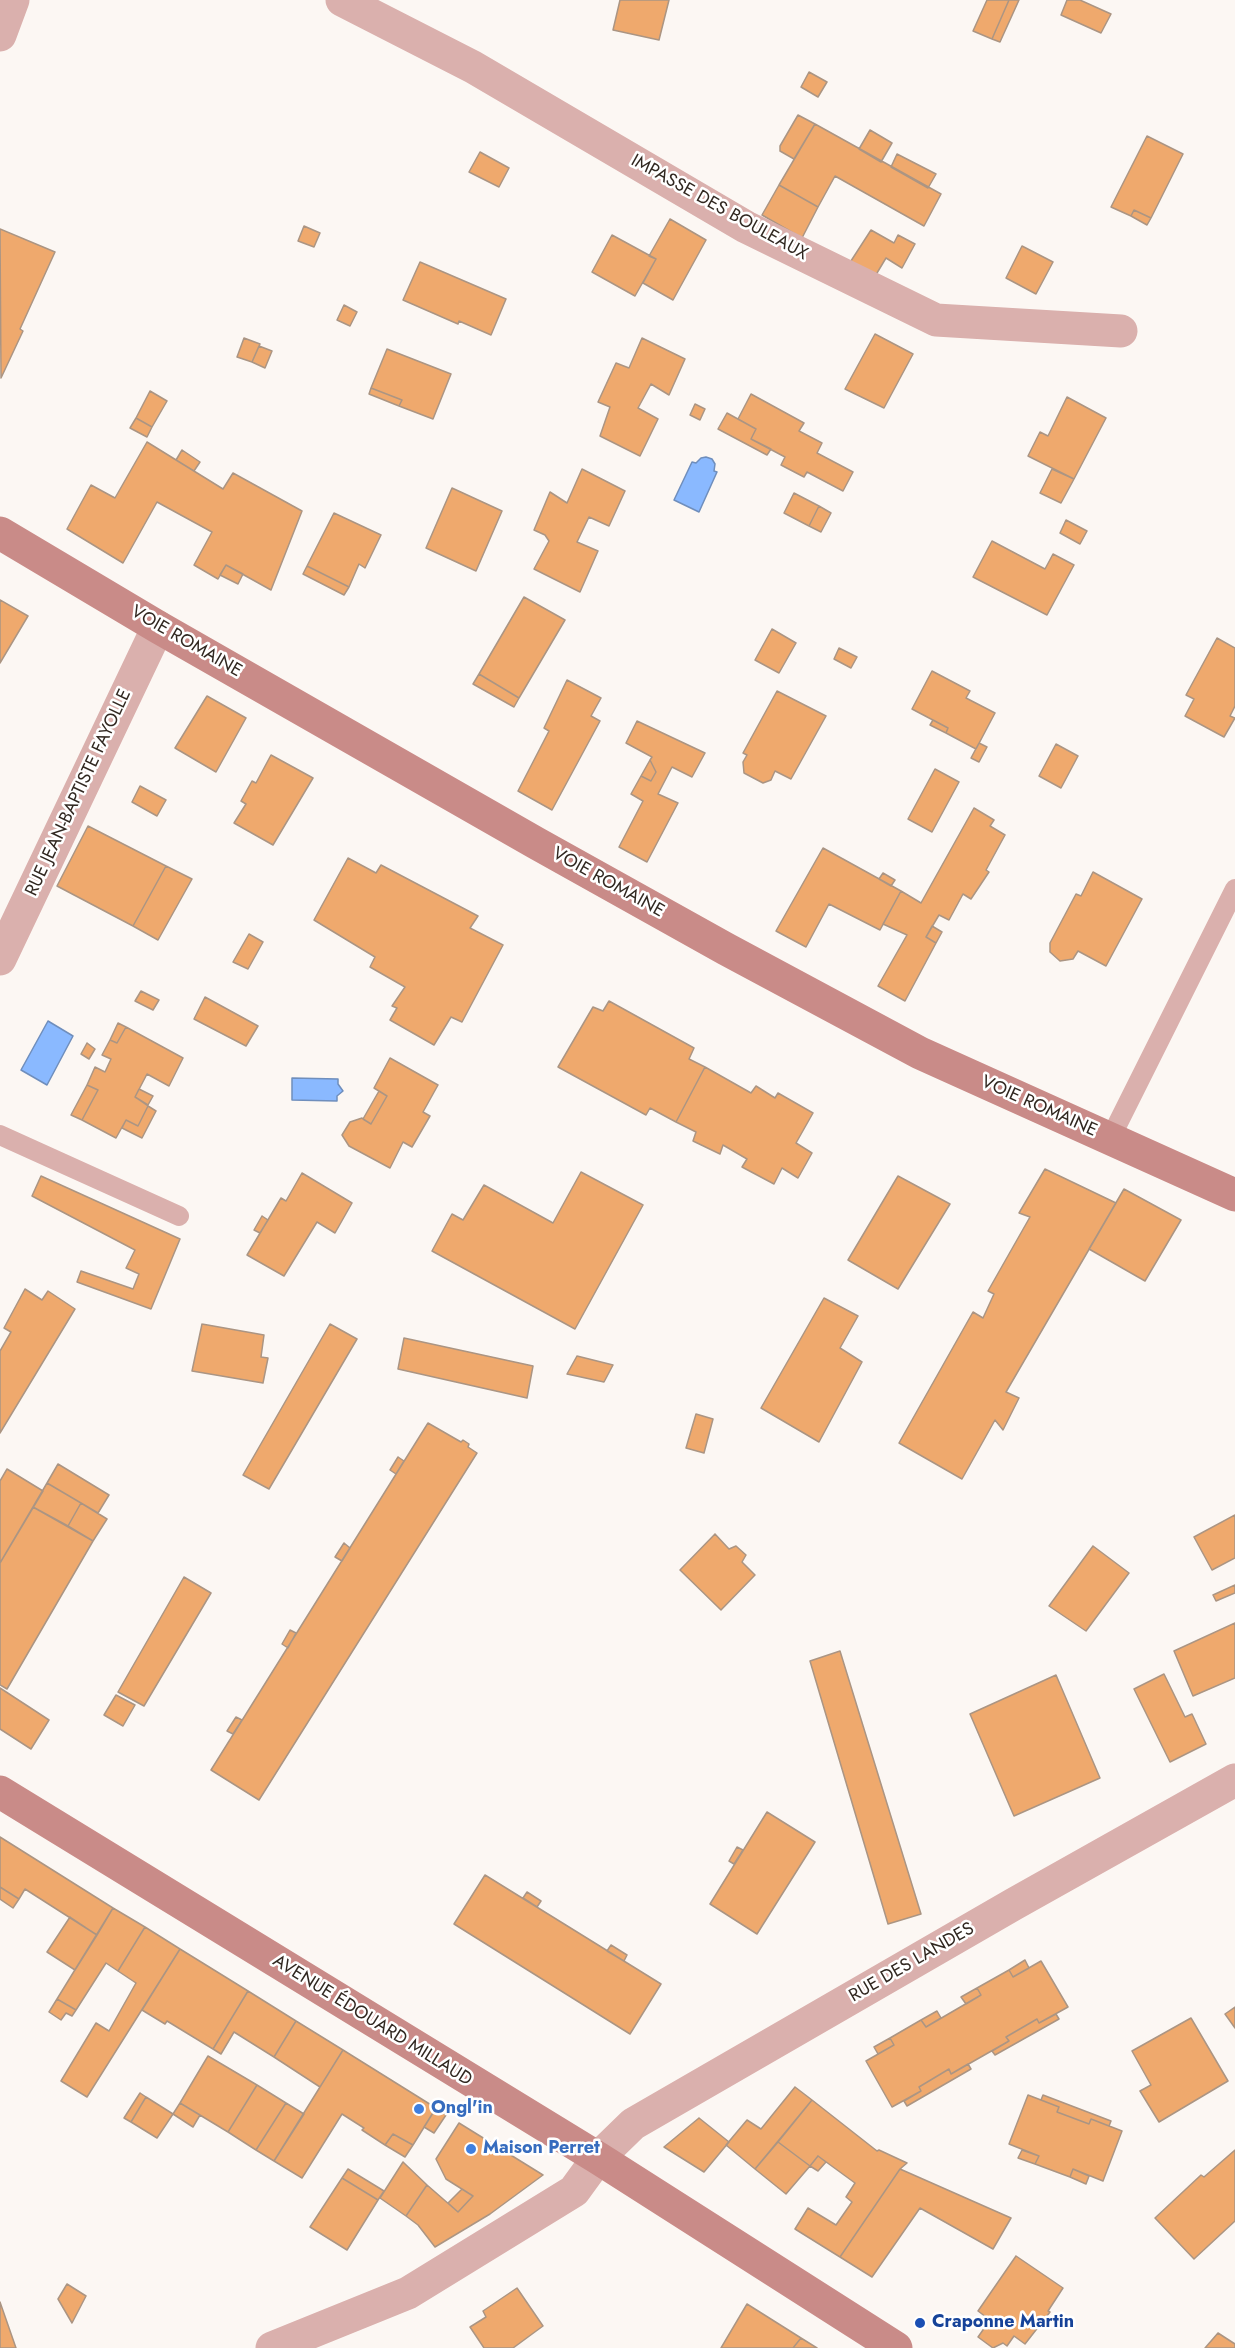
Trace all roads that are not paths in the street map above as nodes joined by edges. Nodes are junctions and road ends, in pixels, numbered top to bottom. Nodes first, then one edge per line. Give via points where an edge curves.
1 (13, 0) edge
2 (342, 0) edge
3 (0, 35) edge
4 (1121, 331) dead end
5 (0, 533) edge
6 (158, 627) junction
7 (1235, 889) edge
8 (0, 959) edge
9 (0, 1135) edge
10 (1110, 1139) junction
11 (1235, 1195) edge
12 (179, 1216) dead end
13 (1235, 1780) edge
14 (0, 1792) edge
15 (598, 2158) junction
16 (272, 2348) edge
17 (896, 2348) edge

1 - 3 street
2 - 4 street, IMPASSE DES BOULEAUX via 472,67 746,227 936,320
5 - 6 street, VOIE ROMAINE
6 - 8 street, RUE JEAN-BAPTISTE FAYOLLE
6 - 10 street, VOIE ROMAINE via 772,974 920,1053
7 - 10 lane
9 - 12 lane
10 - 11 street, VOIE ROMAINE
13 - 15 street, RUE DES LANDES via 633,2124
14 - 15 street, AVENUE ÉDOUARD MILLAUD
15 - 16 street, RUE DES LANDES via 574,2191 408,2293
15 - 17 street, AVENUE ÉDOUARD MILLAUD

